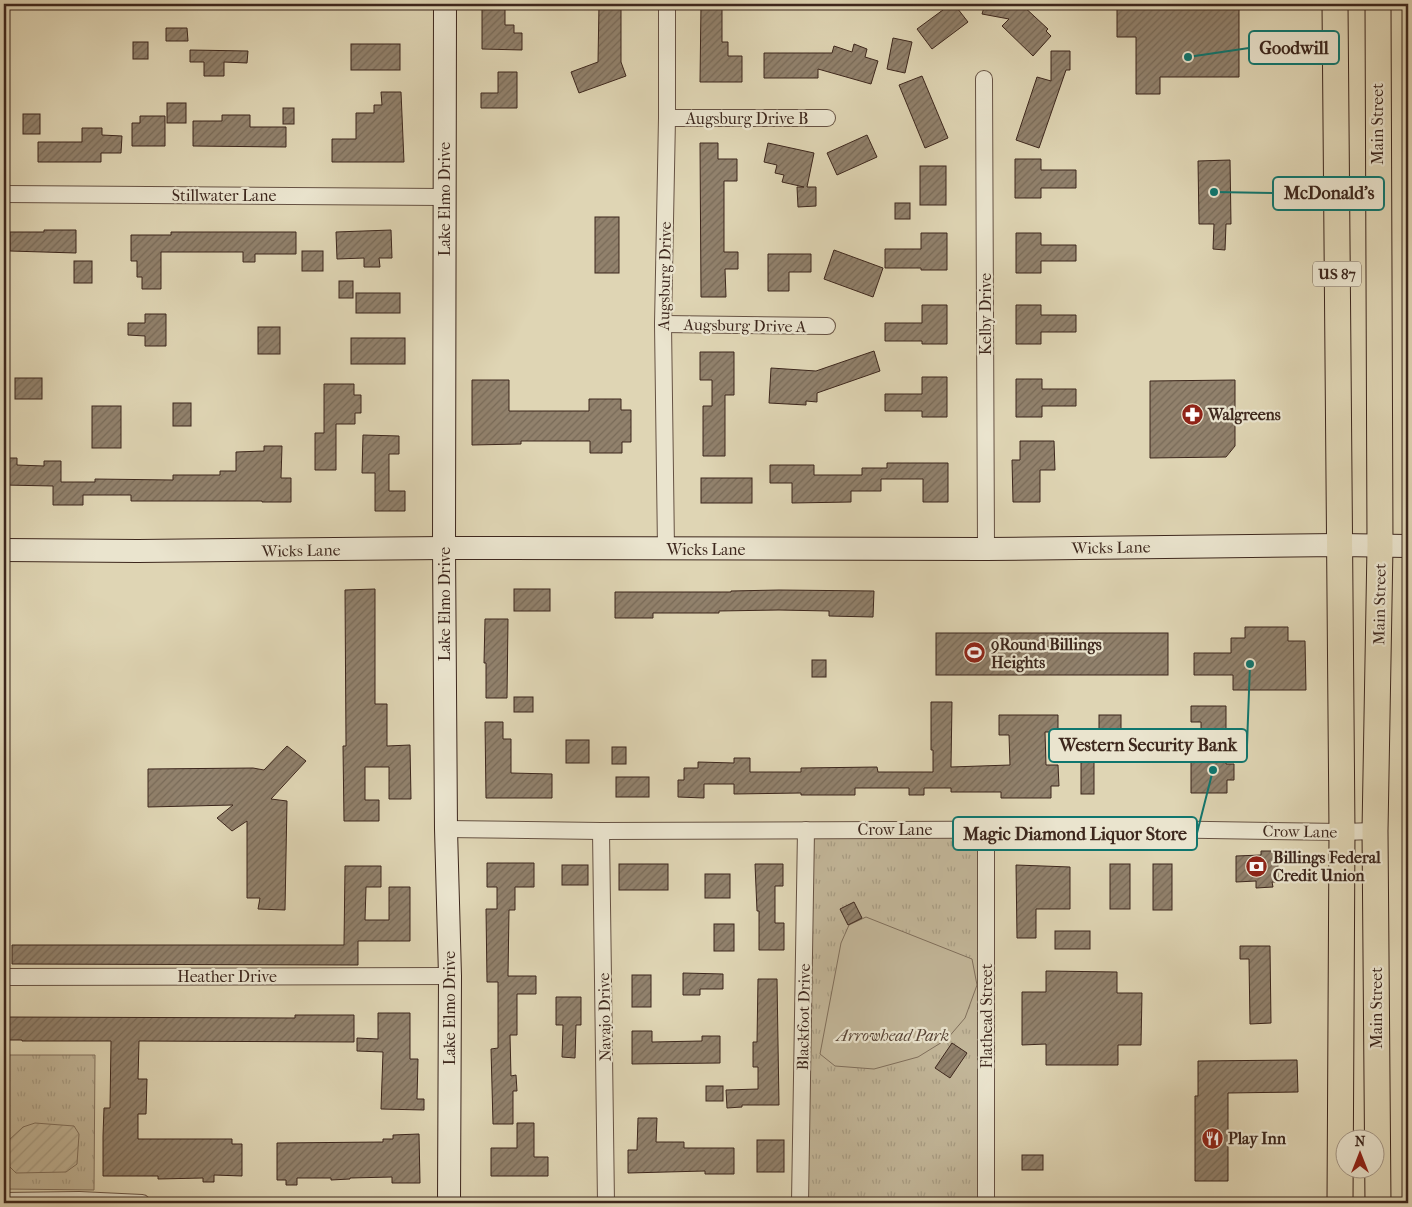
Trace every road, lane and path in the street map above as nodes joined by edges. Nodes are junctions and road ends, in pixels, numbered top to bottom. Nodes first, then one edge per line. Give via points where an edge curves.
1 (445, 4) edge
2 (667, 4) edge
3 (1335, 4) edge
4 (1378, 4) edge
5 (984, 78) dead end
6 (668, 118) junction
7 (827, 118) dead end
8 (4, 194) edge
9 (444, 197) junction
10 (663, 324) junction
11 (826, 326) dead end
12 (1339, 545) junction
13 (1380, 546) junction
14 (1408, 546) edge
15 (444, 548) junction
16 (666, 549) junction
17 (986, 549) junction
18 (4, 550) edge
19 (446, 829) junction
20 (986, 829) junction
21 (806, 830) junction
22 (1375, 830) junction
23 (601, 832) junction
24 (1342, 832) junction
25 (450, 976) junction
26 (4, 977) edge
27 (4, 1201) edge
28 (142, 1203) edge
29 (449, 1203) edge
30 (606, 1203) edge
31 (800, 1203) edge
32 (986, 1203) edge
33 (1340, 1203) edge
34 (1366, 1203) edge
35 (1378, 1203) edge

1 - 9 main road, Lake Elmo Drive
2 - 6 street, Augsburg Drive
3 - 12 main road, US 87
4 - 13 main road, Main Street / US 87
5 - 17 street, Kelby Drive
6 - 7 street, Augsburg Drive B
6 - 10 street, Augsburg Drive
8 - 9 street, Stillwater Lane
9 - 15 main road, Lake Elmo Drive
10 - 11 street, Augsburg Drive A
10 - 16 street, Augsburg Drive
12 - 13 main road, Wicks Lane
12 - 17 main road, Wicks Lane
12 - 24 main road, US 87
13 - 14 main road, Wicks Lane
13 - 22 main road, Main Street / US 87
15 - 16 main road, Wicks Lane
15 - 18 main road, Wicks Lane
15 - 19 main road, Lake Elmo Drive
16 - 17 main road, Wicks Lane
19 - 23 street, Crow Lane
19 - 25 main road, Lake Elmo Drive
20 - 21 street, Crow Lane
20 - 24 street, Crow Lane
20 - 32 street, Flathead Street
21 - 23 street, Crow Lane
21 - 31 street, Blackfoot Drive
22 - 24 street, Crow Lane
22 - 35 main road, Main Street / US 87
23 - 30 street, Navajo Drive
24 - 33 main road, US 87
25 - 26 street, Heather Drive
25 - 29 main road, Lake Elmo Drive
27 - 28 street
34 - 35 street

